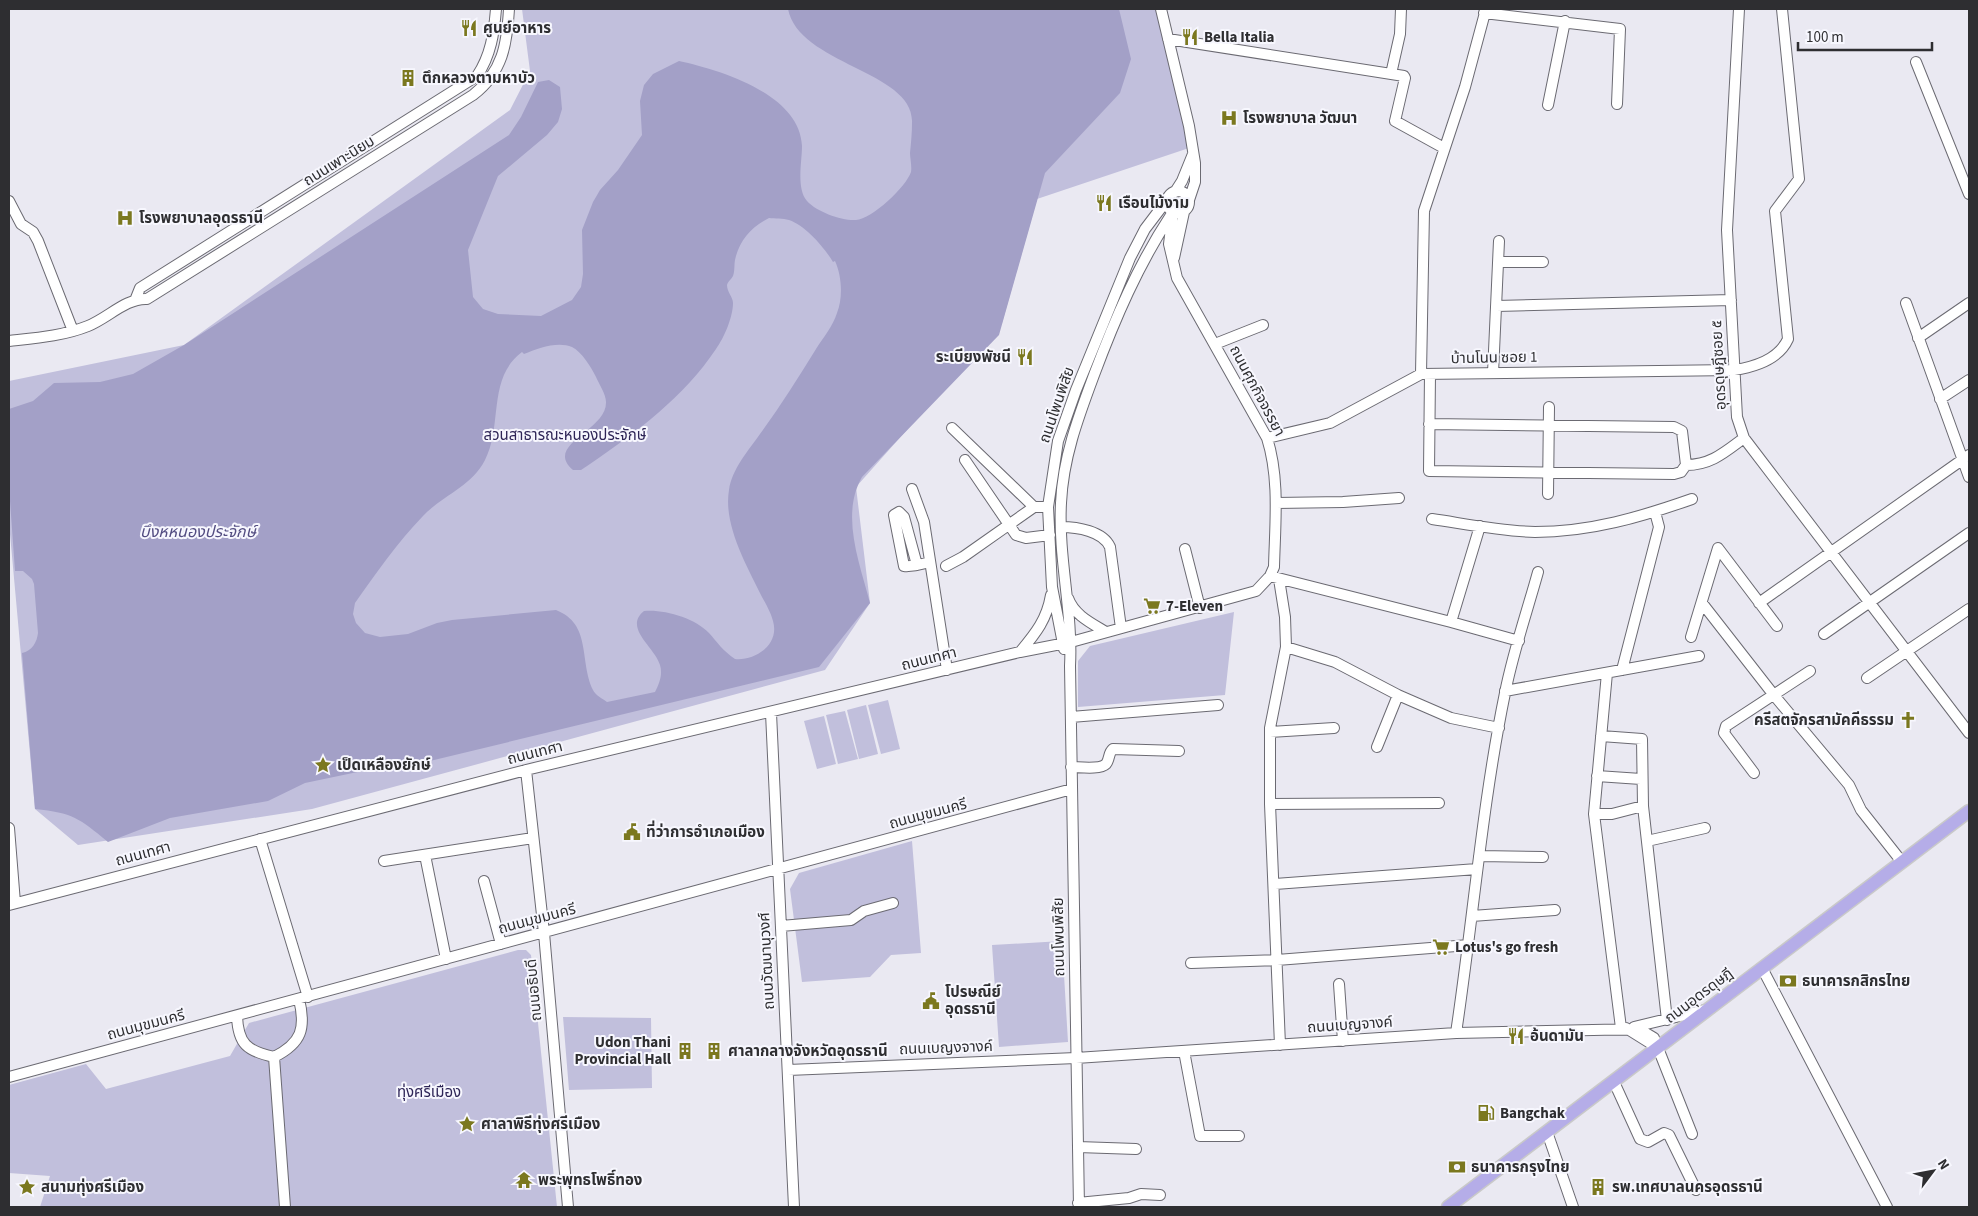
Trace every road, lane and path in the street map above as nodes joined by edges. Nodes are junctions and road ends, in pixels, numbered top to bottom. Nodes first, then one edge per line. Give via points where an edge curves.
1 (496, 9) edge
2 (509, 9) edge
3 (1161, 9) edge
4 (1401, 9) edge
5 (1739, 9) edge
6 (1782, 9) edge
7 (1485, 11) edge
8 (1565, 21) junction
9 (1168, 39) junction
10 (1916, 62) dead end
11 (1391, 74) junction
12 (1617, 104) dead end
13 (1548, 105) dead end
14 (1444, 148) junction
15 (1192, 154) junction
16 (1175, 192) junction
17 (1969, 194) edge
18 (9, 200) edge
19 (1167, 200) junction
20 (1189, 200) junction
21 (1178, 212) junction
22 (1158, 236) junction
23 (1500, 241) dead end
24 (1169, 244) junction
25 (1173, 258) junction
26 (1498, 262) junction
27 (1543, 262) dead end
28 (136, 298) junction
29 (1731, 300) junction
30 (1906, 303) dead end
31 (1969, 303) edge
32 (1496, 306) junction
33 (1263, 325) dead end
34 (73, 331) junction
35 (1918, 338) junction
36 (9, 341) edge
37 (1215, 344) junction
38 (1734, 370) junction
39 (1494, 373) junction
40 (1425, 374) junction
41 (1969, 380) edge
42 (1940, 399) junction
43 (1549, 408) dead end
44 (1430, 424) junction
45 (1549, 426) junction
46 (952, 428) dead end
47 (1267, 438) junction
48 (1744, 438) junction
49 (1966, 457) edge
50 (965, 460) dead end
51 (1686, 465) junction
52 (1548, 473) junction
53 (1969, 477) edge
54 (912, 489) dead end
55 (1548, 494) dead end
56 (1399, 498) dead end
57 (1692, 499) dead end
58 (1276, 503) junction
59 (1048, 507) junction
60 (1034, 508) junction
61 (1655, 512) junction
62 (1432, 519) dead end
63 (1009, 526) junction
64 (1480, 526) junction
65 (1061, 527) junction
66 (1969, 533) edge
67 (1050, 535) junction
68 (1185, 549) dead end
69 (1830, 552) junction
70 (930, 562) junction
71 (917, 565) junction
72 (946, 566) dead end
73 (1538, 572) dead end
74 (1275, 578) junction
75 (1052, 587) junction
76 (1064, 588) junction
77 (1702, 602) junction
78 (1759, 603) junction
79 (1869, 603) junction
80 (1200, 608) junction
81 (1969, 609) edge
82 (1451, 622) junction
83 (1777, 626) dead end
84 (1121, 628) junction
85 (1106, 632) junction
86 (1824, 634) dead end
87 (1691, 637) dead end
88 (1519, 641) junction
89 (1067, 643) junction
90 (1286, 647) junction
91 (1020, 652) junction
92 (1906, 652) junction
93 (1699, 656) dead end
94 (947, 670) junction
95 (1622, 670) junction
96 (1810, 671) dead end
97 (1606, 673) junction
98 (1867, 678) dead end
99 (1505, 691) junction
100 (1773, 694) junction
101 (1398, 695) junction
102 (1218, 705) dead end
103 (771, 713) junction
104 (1071, 717) junction
105 (1334, 728) dead end
106 (1499, 728) junction
107 (1270, 732) junction
108 (1969, 733) edge
109 (1601, 736) junction
110 (1377, 747) dead end
111 (1179, 751) dead end
112 (1072, 767) junction
113 (526, 770) junction
114 (1754, 773) dead end
115 (1597, 776) junction
116 (1642, 779) junction
117 (1072, 789) junction
118 (1439, 803) dead end
119 (1270, 804) junction
120 (1643, 806) junction
121 (1969, 811) edge
122 (1594, 814) junction
123 (9, 828) edge
124 (1705, 828) dead end
125 (533, 838) junction
126 (260, 839) junction
127 (1647, 841) junction
128 (425, 855) junction
129 (1479, 856) junction
130 (1543, 857) dead end
131 (384, 862) dead end
132 (1902, 862) junction
133 (1477, 869) junction
134 (778, 870) junction
135 (484, 881) dead end
136 (1275, 884) junction
137 (12, 904) edge
138 (893, 904) dead end
139 (1555, 910) dead end
140 (1472, 916) junction
141 (781, 926) junction
142 (544, 933) junction
143 (501, 944) junction
144 (1469, 945) junction
145 (446, 959) junction
146 (1277, 960) junction
147 (1191, 963) dead end
148 (1762, 968) junction
149 (1339, 984) dead end
150 (304, 998) junction
151 (1708, 1010) junction
152 (237, 1016) junction
153 (1667, 1020) junction
154 (1624, 1028) junction
155 (1456, 1033) junction
156 (1343, 1041) junction
157 (1280, 1045) junction
158 (1658, 1048) junction
159 (1184, 1051) junction
160 (274, 1057) junction
161 (1076, 1058) junction
162 (788, 1070) junction
163 (9, 1077) edge
164 (1614, 1082) junction
165 (1547, 1132) junction
166 (1692, 1134) dead end
167 (1239, 1136) dead end
168 (1078, 1147) junction
169 (1136, 1149) dead end
170 (1696, 1190) dead end
171 (1160, 1195) dead end
172 (1079, 1205) edge
173 (285, 1207) edge
174 (568, 1207) edge
175 (794, 1207) edge
176 (1448, 1207) edge
177 (1573, 1207) edge
178 (1887, 1207) edge

1 - 28 street, ถนนเพาะนิยม via 491,48 477,76 140,288
2 - 28 street, ถนนเพาะนิยม via 503,52 486,85 147,299
3 - 9 street
4 - 11 street via 1400,34
5 - 29 street, อุดรดุษฎีซอย ๕ via 1727,230
6 - 38 street, บ้านโนน ซอย 1 via 1799,179 1775,211 1788,339 1785,346 1757,366
7 - 8 street
7 - 14 street via 1465,87
8 - 12 street via 1620,29
8 - 13 street
9 - 11 street
9 - 15 street via 1189,126
10 - 17 street
11 - 14 street via 1405,78 1396,122
14 - 40 street via 1424,211
15 - 16 street
15 - 20 street via 1195,182
16 - 19 street
16 - 20 street via 1184,193
18 - 34 street via 21,224 33,232 38,241
19 - 21 street via 1169,209
19 - 59 street, ถนนโพนพิสัย via 1145,229 1130,258 1076,390 1058,441
20 - 21 street via 1188,207
21 - 22 street, ถนนโพนพิสัย
21 - 24 street, ถนนศุภกิจจรรยา
21 - 25 street, ถนนศุภกิจจรรยา
22 - 24 street
22 - 65 street, ถนนโพนพิสัย via 1140,265 1108,339 1068,445 1061,497
23 - 26 street
24 - 25 street, ถนนศุภกิจจรรยา
25 - 37 street, ถนนศุภกิจจรรยา via 1181,288
26 - 27 street
26 - 32 street
28 - 34 street, ถนนเพาะนิยม via 90,325
29 - 32 street
29 - 38 street, อุดรดุษฎีซอย ๕
30 - 35 street
31 - 35 street
32 - 39 street
33 - 37 street
34 - 36 street, ถนนเพาะนิยม
35 - 42 street
37 - 47 street, ถนนศุภกิจจรรยา
38 - 39 street, บ้านโนน ซอย 1
38 - 48 street, อุดรดุษฎีซอย ๕ via 1737,417
39 - 40 street, บ้านโนน ซอย 1
40 - 44 street
40 - 47 street, บ้านโนน ซอย 1 via 1330,423
41 - 42 street
42 - 49 street
43 - 45 street
44 - 45 street
44 - 52 street via 1429,471
45 - 51 street via 1674,427 1682,431
45 - 52 street
46 - 60 street
47 - 58 street, ถนนศุภกิจจรรยา via 1272,454
48 - 51 street via 1714,460 1701,465
48 - 69 street, อุดรดุษฎีซอย ๕
49 - 53 street
49 - 69 street
50 - 63 street
51 - 52 street via 1681,472 1674,474
52 - 55 street
54 - 70 street via 924,522
56 - 58 street
57 - 61 street
58 - 74 street, ถนนศุภกิจจรรยา
59 - 60 street
59 - 67 street, ถนนโพนพิสัย
60 - 63 street
61 - 64 street via 1613,524 1570,530 1534,532
61 - 95 street via 1659,527
62 - 64 street
63 - 67 street via 1022,537
63 - 72 street
64 - 82 street
65 - 76 street, ถนนโพนพิสัย
65 - 84 street via 1107,540
66 - 79 street
67 - 75 street, ถนนโพนพิสัย
68 - 80 street
69 - 78 street
69 - 79 street, อุดรดุษฎีซอย ๕
70 - 71 street
70 - 94 street
71 - 71 street via 904,566 902,561 894,515 899,512 904,517
73 - 88 street
74 - 80 street via 1256,591
74 - 82 street
74 - 90 street, ถนนศุภกิจจรรยา
75 - 89 street, ถนนโพนพิสัย
75 - 91 street via 1048,613
76 - 85 street via 1072,608
76 - 89 street, ถนนโพนพิสัย
77 - 78 street via 1718,548
77 - 87 street
77 - 100 street
78 - 83 street
79 - 86 street
79 - 92 street, อุดรดุษฎีซอย ๕
80 - 84 street
81 - 92 street
82 - 88 street
84 - 85 street
85 - 89 street
88 - 99 street
89 - 91 street, ถนนเทศา
89 - 104 street, ถนนโพนพิสัย
90 - 101 street via 1336,662
90 - 107 street, ถนนศุภกิจจรรยา
91 - 94 street, ถนนเทศา
92 - 98 street
92 - 108 street, อุดรดุษฎีซอย ๕
93 - 95 street
94 - 103 street, ถนนเทศา
95 - 97 street
96 - 100 street
97 - 99 street
97 - 109 street
99 - 106 street
100 - 114 street via 1726,726 1724,733
100 - 132 street via 1849,785 1861,810
101 - 106 street via 1451,718
101 - 110 street
102 - 104 street
103 - 113 street, ถนนเทศา
103 - 134 street, ถนนวัฒนานุวงศ์
104 - 112 street, ถนนโพนพิสัย
105 - 107 street
106 - 129 street
107 - 119 street, ถนนศุภกิจจรรยา
109 - 115 street
109 - 116 street via 1642,739
111 - 112 street via 1113,749 1102,766
112 - 117 street, ถนนโพนพิสัย
113 - 125 street, ถนนอธิบดี
113 - 126 street, ถนนเทศา
115 - 116 street
115 - 122 street
116 - 120 street
117 - 134 street, ถนนมุขมนครี
117 - 161 street, ถนนโพนพิสัย
118 - 119 street
119 - 136 street, ถนนศุภกิจจรรยา
120 - 122 street via 1612,814
120 - 127 street
121 - 132 main road, ถนนอุดรดุษฎี
122 - 154 street
123 - 137 street
124 - 127 street
125 - 128 street
125 - 142 street, ถนนอธิบดี
126 - 137 street, ถนนเทศา
126 - 150 street
127 - 153 street
128 - 131 street
128 - 145 street
129 - 130 street
129 - 133 street
132 - 148 main road, ถนนอุดรดุษฎี
133 - 136 street
133 - 140 street
134 - 141 street, ถนนวัฒนานุวงศ์
134 - 142 street, ถนนมุขมนครี
135 - 143 street
136 - 146 street, ถนนศุภกิจจรรยา
138 - 141 street via 864,911 851,920
139 - 140 street
140 - 144 street
141 - 162 street, ถนนวัฒนานุวงศ์
142 - 143 street, ถนนมุขมนครี
142 - 174 street, ถนนอธิบดี
143 - 145 street, ถนนมุขมนครี
144 - 146 street
144 - 155 street
145 - 150 street, ถนนมุขมนครี
146 - 147 street
146 - 157 street, ถนนศุภกิจจรรยา
148 - 151 main road, ถนนอุดรดุษฎี
148 - 178 street
149 - 156 street
150 - 152 street, ถนนมุขมนครี
150 - 160 street via 302,1029 296,1041
151 - 153 street, ถนนเบญจางค์
151 - 158 main road, ถนนอุดรดุษฎี
152 - 160 street via 239,1036 246,1045
152 - 163 street, ถนนมุขมนครี
153 - 154 street, ถนนเบญจางค์
154 - 155 street, ถนนเบญจางค์
154 - 158 street, ถนนเบญจางค์ via 1650,1034
155 - 156 street, ถนนเบญจางค์
156 - 157 street, ถนนเบญจางค์
157 - 159 street, ถนนเบญจางค์
158 - 164 main road, ถนนอุดรดุษฎี
158 - 166 street
159 - 161 street, ถนนเบญจางค์
159 - 167 street via 1200,1136
160 - 173 street
161 - 162 street, ถนนเบญงจางค์
161 - 168 street, ถนนโพนพิสัย
162 - 175 street, ถนนวัฒนานุวงศ์
164 - 165 main road, ถนนอุดรดุษฎี
164 - 170 street via 1640,1139 1648,1142 1664,1133 1669,1135
165 - 176 main road, ถนนอุดรดุษฎี
165 - 177 street
168 - 169 street
168 - 172 street, ถนนโพนพิสัย
171 - 172 street via 1141,1194

